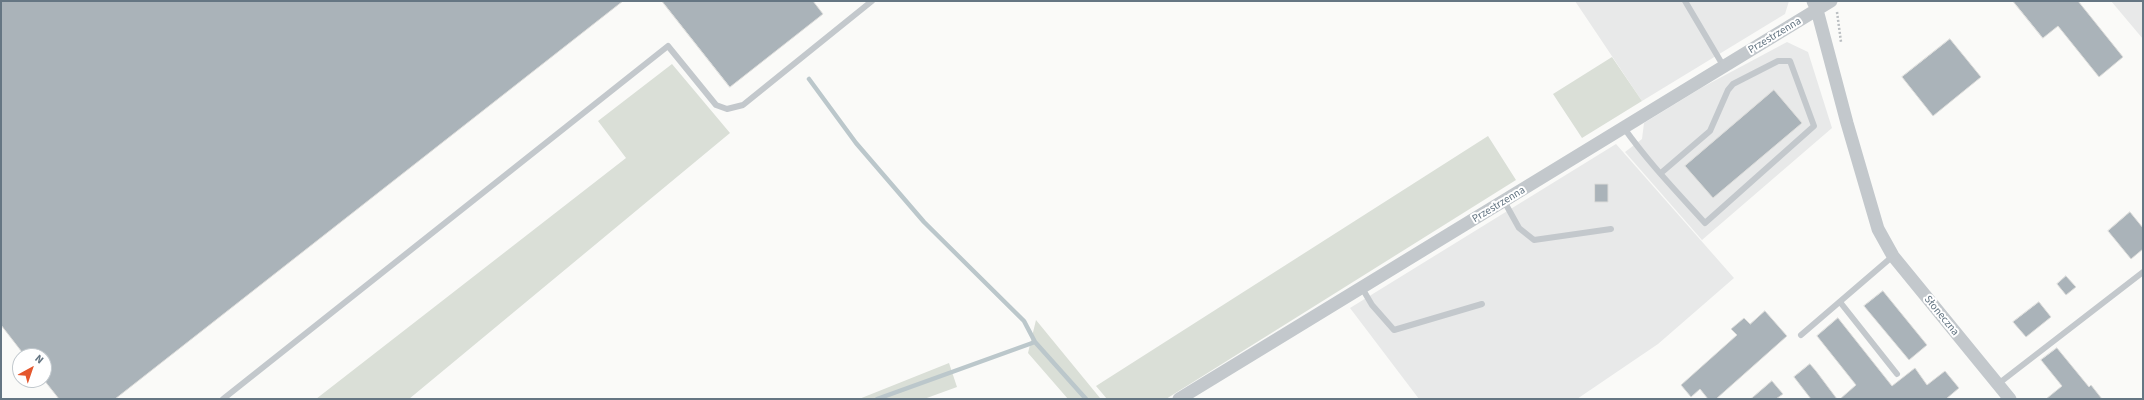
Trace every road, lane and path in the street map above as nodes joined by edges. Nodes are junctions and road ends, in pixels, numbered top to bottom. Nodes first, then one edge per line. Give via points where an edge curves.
1 (872, 1) edge
2 (1686, 1) edge
3 (1833, 3) edge
4 (1815, 6) edge
5 (1842, 45) dead end
6 (1724, 67) junction
7 (1624, 128) junction
8 (1661, 173) junction
9 (1504, 201) junction
10 (1611, 229) dead end
11 (1893, 256) junction
12 (2143, 272) edge
13 (1362, 288) junction
14 (1840, 302) junction
15 (1482, 304) dead end
16 (1801, 335) dead end
17 (1897, 374) dead end
18 (1998, 384) junction
19 (223, 399) edge
20 (1180, 399) edge
21 (2010, 399) edge

1 - 19 lane via 743,105 727,109 716,105 668,46
2 - 6 lane
3 - 4 street, Przestrzenna
3 - 5 path
4 - 6 street, Przestrzenna
4 - 11 street, Słoneczna via 1878,229
6 - 7 street, Przestrzenna
7 - 8 lane
7 - 9 street, Przestrzenna
8 - 8 lane via 1705,223 1814,126 1790,61 1778,61 1733,84 1710,131
9 - 10 lane via 1519,228 1534,240
9 - 13 street, Przestrzenna
11 - 14 lane
11 - 18 street, Słoneczna
12 - 18 lane
13 - 15 lane via 1394,330
13 - 20 street, Przestrzenna
14 - 16 lane
14 - 17 lane
18 - 21 street, Słoneczna

